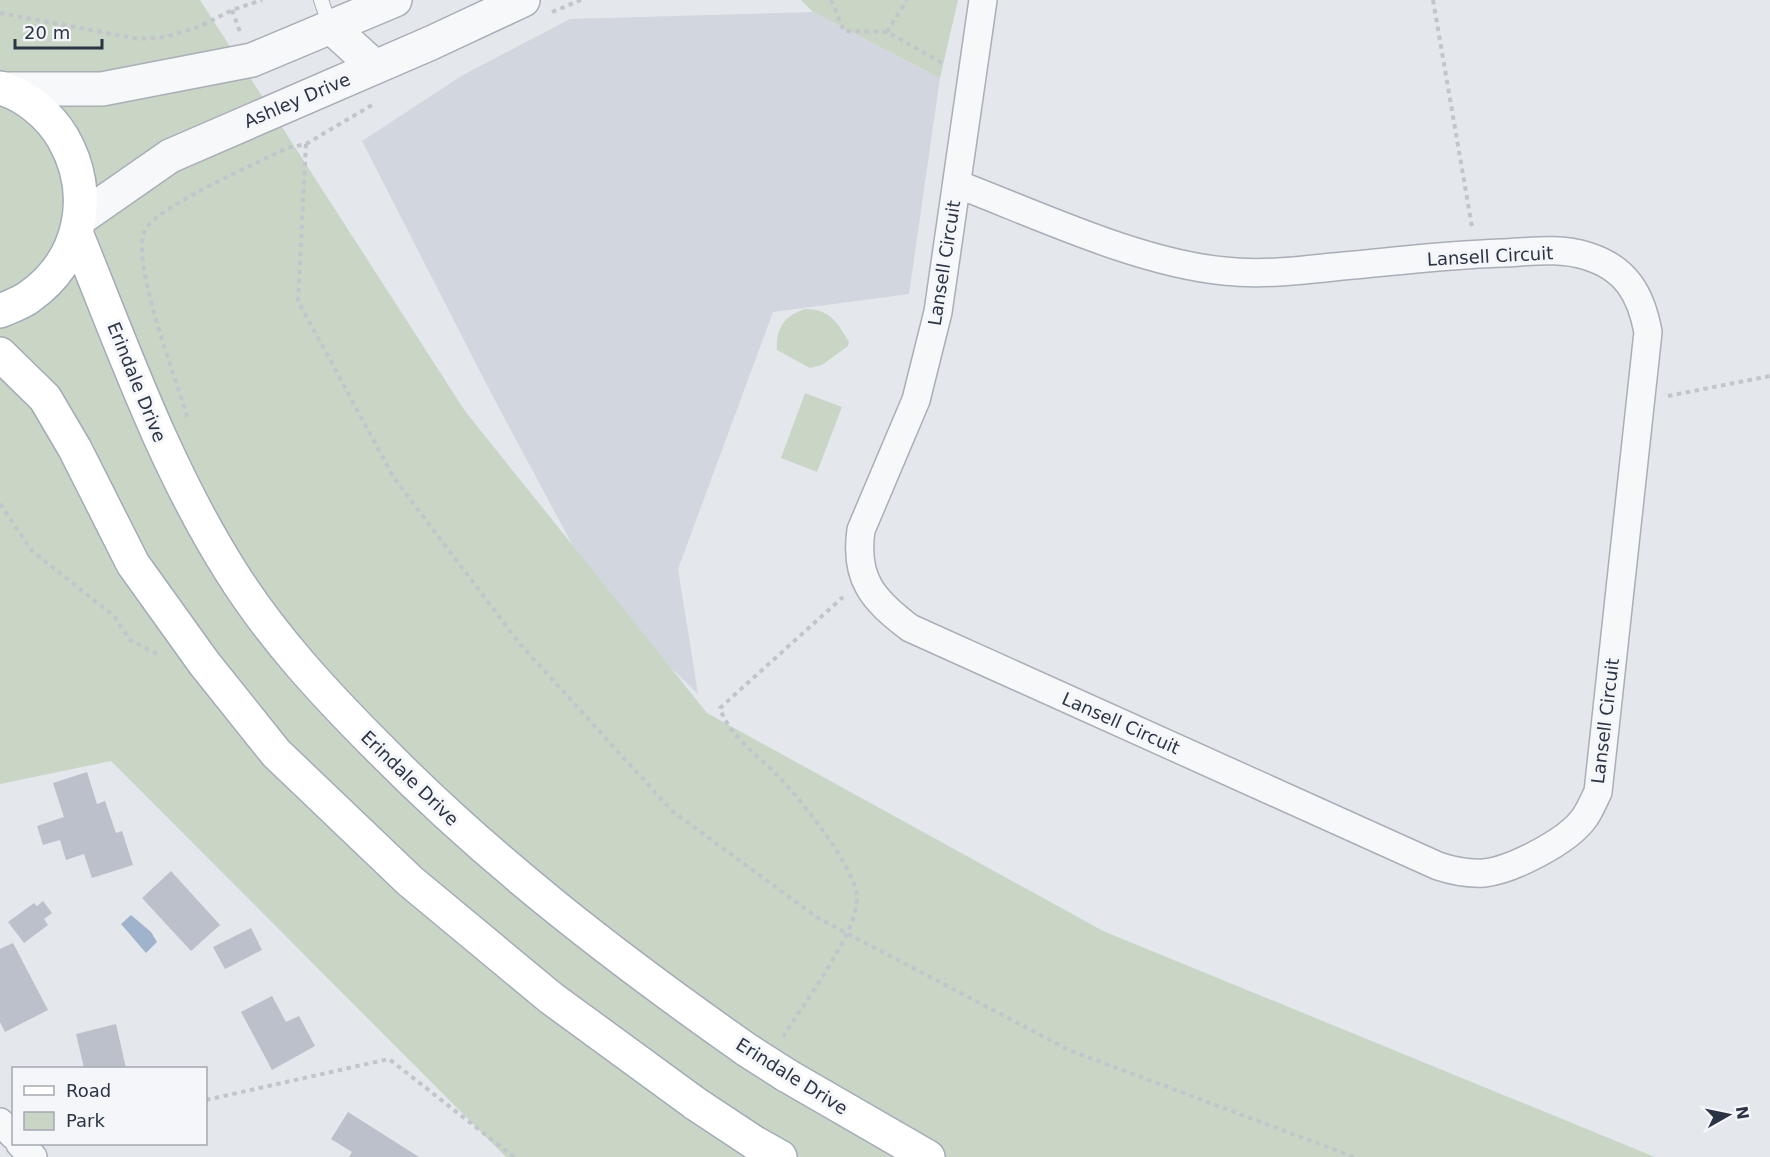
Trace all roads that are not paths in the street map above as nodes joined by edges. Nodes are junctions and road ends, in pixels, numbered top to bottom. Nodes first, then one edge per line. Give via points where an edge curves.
1 (395, 0) edge
2 (524, 0) edge
3 (983, 0) edge
4 (325, 13) edge
5 (375, 67) junction
6 (2, 88) edge
7 (957, 184) junction
8 (79, 226) junction
9 (0, 311) edge
10 (0, 354) edge
11 (0, 1122) edge
12 (12, 1134) edge
13 (22, 1145) edge
14 (768, 1150) edge
15 (33, 1157) edge
16 (928, 1157) edge

1 - 4 street
2 - 5 street, Ashley Drive
3 - 7 street, Lansell Circuit
4 - 5 street
4 - 6 street via 252,60 102,90
5 - 8 street, Ashley Drive via 170,156
6 - 8 main road via 33,104 57,127 73,155 81,186
7 - 7 street, Lansell Circuit via 1134,251 1206,269 1284,272 1554,250 1587,256 1616,270 1643,304 1648,332 1598,792 1585,818 1564,839 1510,866 1486,873 1461,873 1438,866 910,628 881,607 864,579 861,530 916,400 938,312
8 - 9 main road via 52,277 28,298
8 - 16 main road, Erindale Drive, bridge via 166,453 197,514 265,623 330,699 424,794 578,927 747,1050
10 - 14 main road, bridge via 45,398 133,564 204,663 276,753 410,881 551,998 696,1104
11 - 12 street
13 - 15 street

